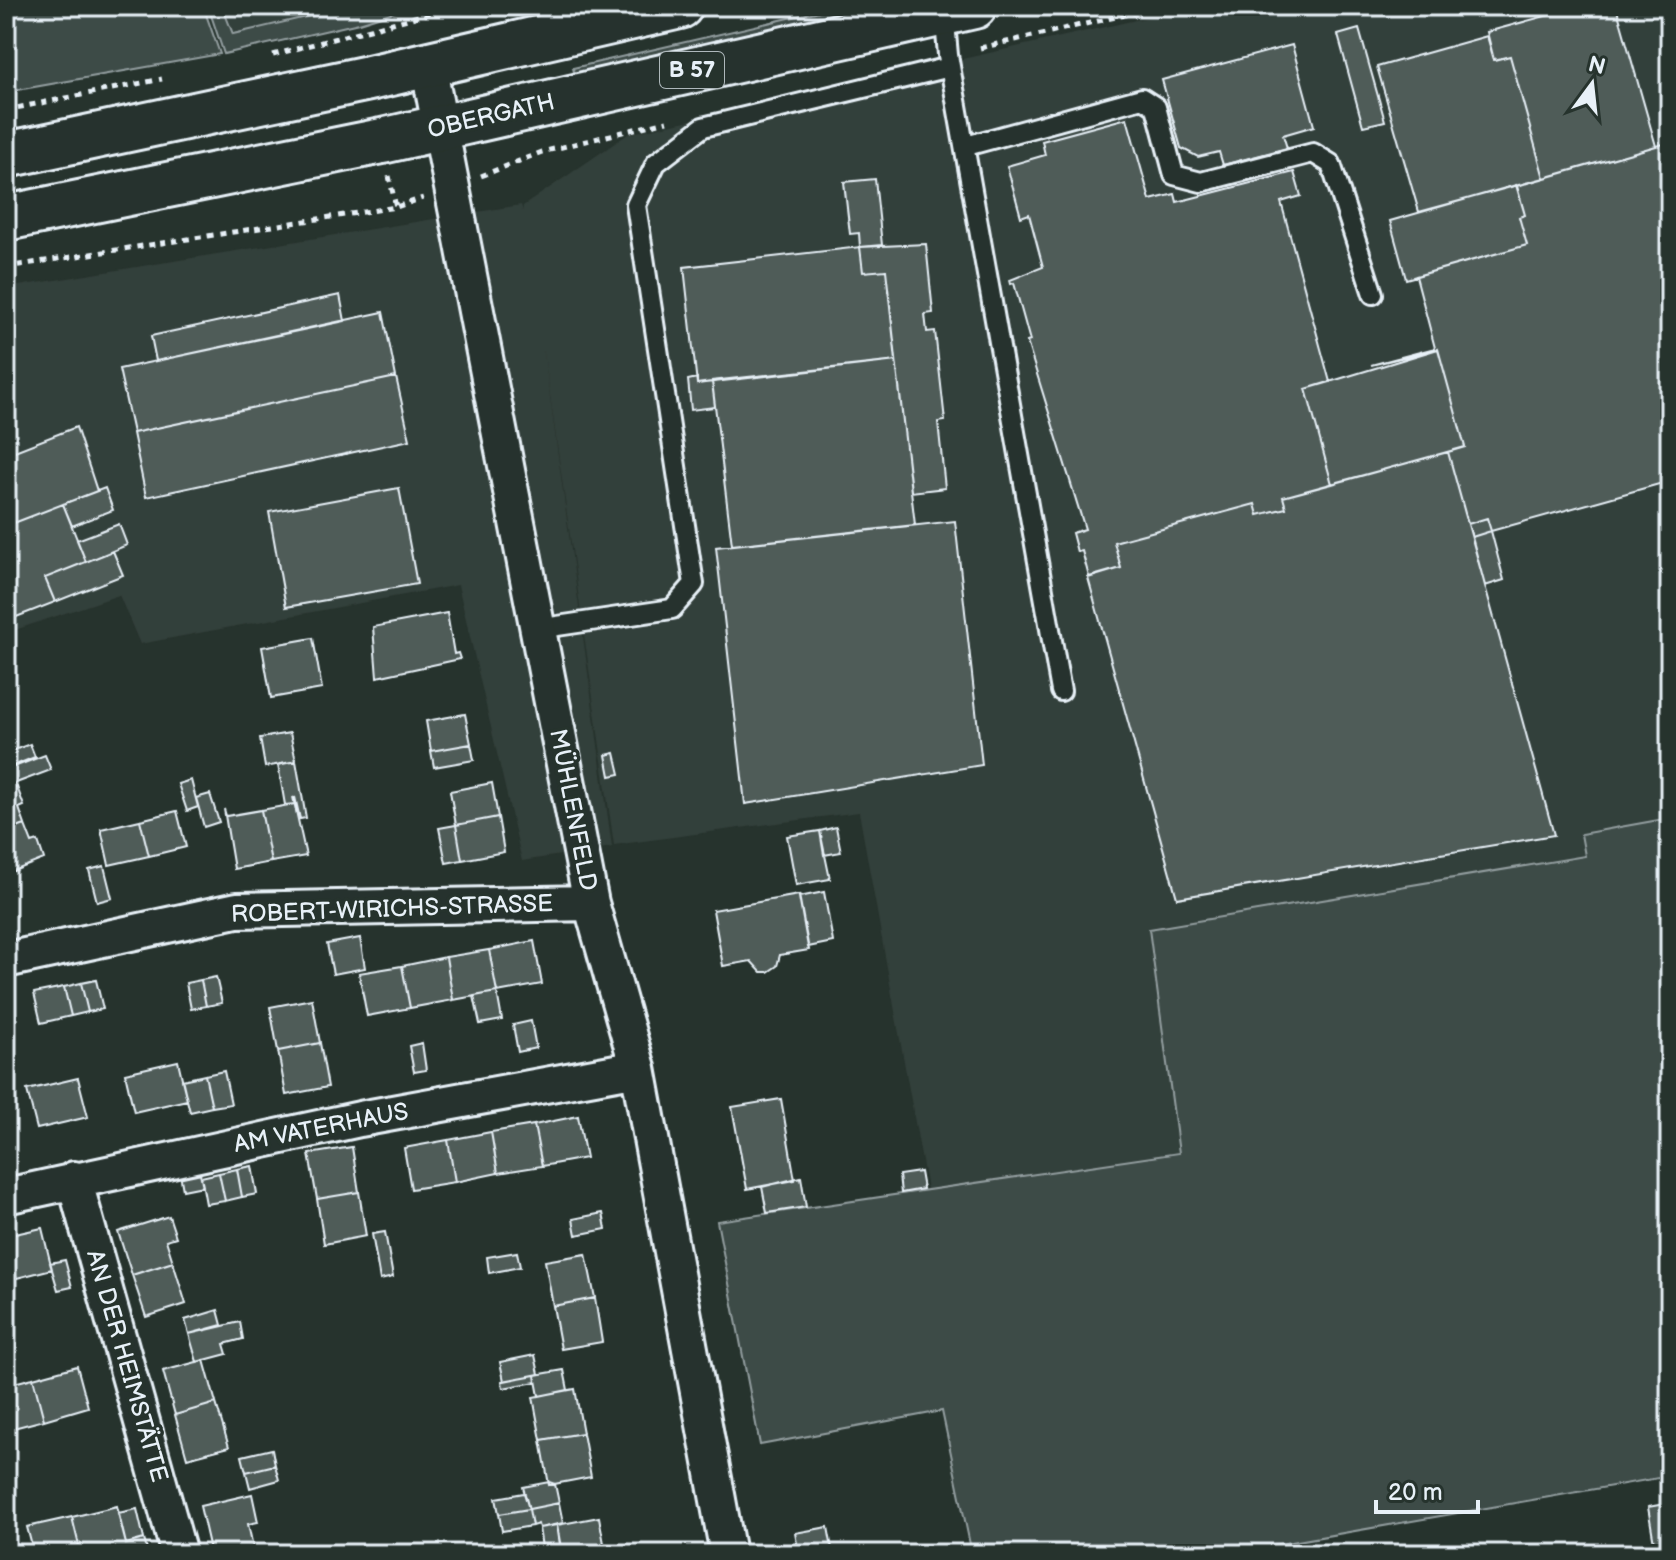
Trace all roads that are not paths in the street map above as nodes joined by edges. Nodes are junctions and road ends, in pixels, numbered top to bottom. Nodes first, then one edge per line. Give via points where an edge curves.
1 (680, 6) edge
2 (954, 8) edge
3 (428, 64) junction
4 (950, 67) junction
5 (440, 128) junction
6 (966, 146) junction
7 (6, 155) edge
8 (6, 218) edge
9 (1373, 294) dead end
10 (537, 629) junction
11 (1061, 691) dead end
12 (591, 903) junction
13 (6, 960) edge
14 (638, 1068) junction
15 (74, 1179) junction
16 (6, 1196) edge
17 (179, 1554) edge
18 (728, 1554) edge

1 - 3 main road
2 - 4 lane
2 - 5 main road, OBERGATH / B 57
3 - 5 street, MÜHLENFELD
3 - 7 main road
4 - 6 lane
4 - 10 lane via 703,127 656,163 636,205 694,584 672,609
5 - 8 main road, OBERGATH / B 57
5 - 10 street, MÜHLENFELD
6 - 9 lane via 1142,98 1156,107 1174,175 1201,182 1313,153 1331,164
6 - 11 lane
10 - 12 street, MÜHLENFELD
12 - 13 street, ROBERT-WIRICHS-STRASSE via 237,910
12 - 14 street, MÜHLENFELD
14 - 15 street, AM VATERHAUS
14 - 18 street, MÜHLENFELD
15 - 16 street, AM VATERHAUS
15 - 17 street, AN DER HEIMSTÄTTE

